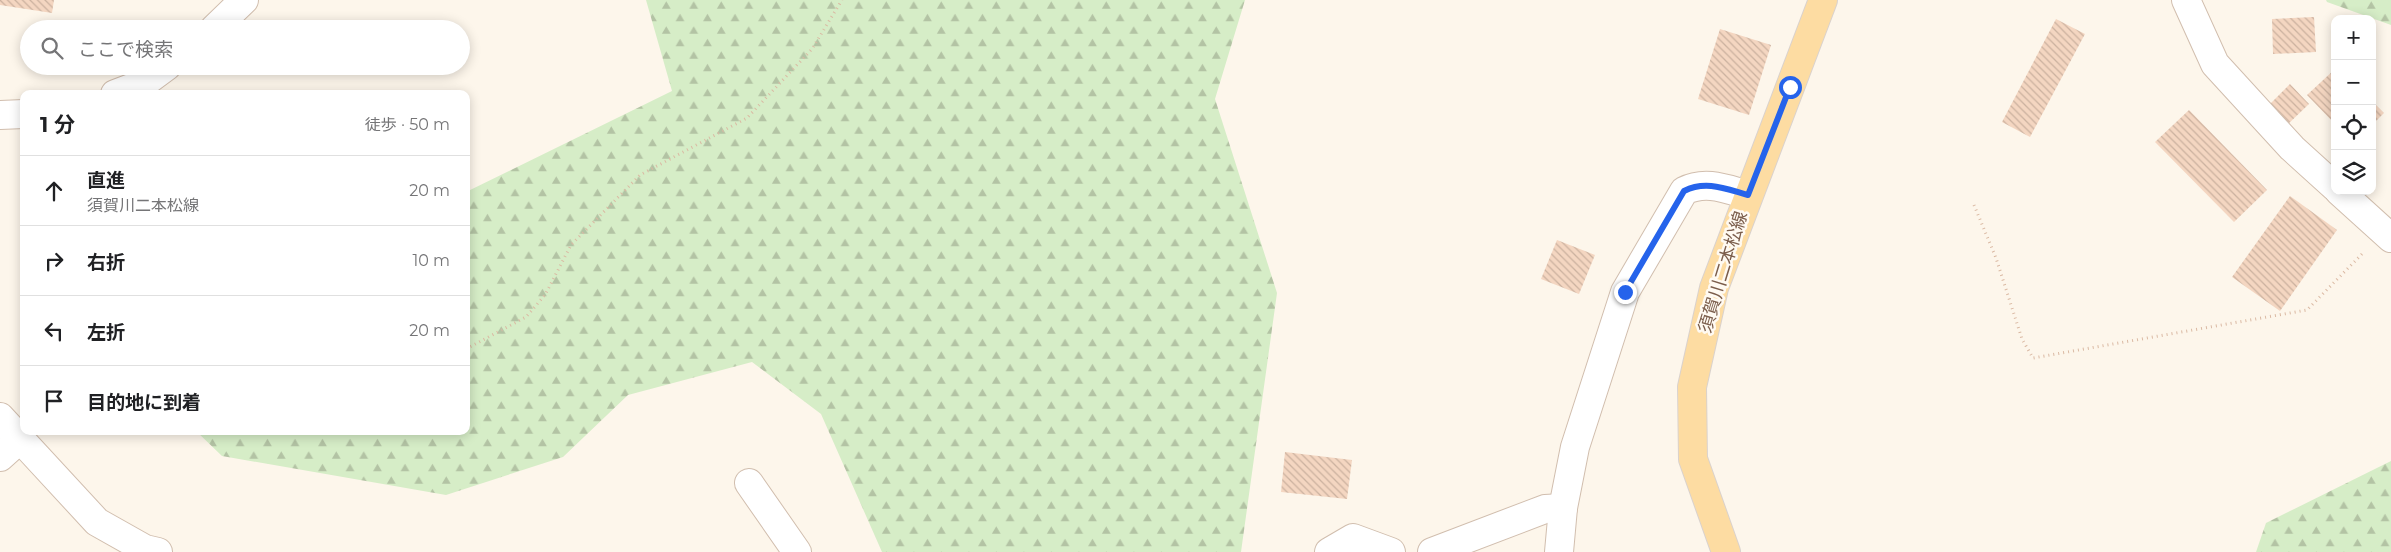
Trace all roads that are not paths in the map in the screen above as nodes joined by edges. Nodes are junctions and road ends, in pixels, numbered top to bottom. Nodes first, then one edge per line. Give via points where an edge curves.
1 (244, 0) edge
2 (1823, 0) edge
3 (2186, 0) edge
4 (223, 20) edge
5 (154, 75) edge
6 (126, 90) edge
7 (20, 114) edge
8 (0, 115) edge
9 (2331, 183) edge
10 (1748, 195) junction
11 (2343, 195) edge
12 (2387, 235) edge
13 (0, 417) edge
14 (20, 438) junction
15 (0, 457) edge
16 (749, 483) dead end
17 (1563, 508) junction
18 (158, 552) edge
19 (797, 552) edge
20 (1329, 552) edge
21 (1391, 552) edge
22 (1432, 552) edge
23 (1559, 552) edge
24 (1726, 552) edge

1 - 4 street
2 - 10 main road, 須賀川二本松線
3 - 9 street via 2215,64 2292,148
5 - 6 street
7 - 8 street
10 - 17 street via 1716,186 1696,185 1684,191 1679,199 1625,292 1575,447
10 - 24 main road, 須賀川二本松線 via 1714,288 1692,387 1693,459
11 - 12 street
13 - 14 street
14 - 15 street
14 - 18 street via 97,522 146,549
16 - 19 street
17 - 22 street via 1545,509
17 - 23 street
20 - 21 street via 1353,538

